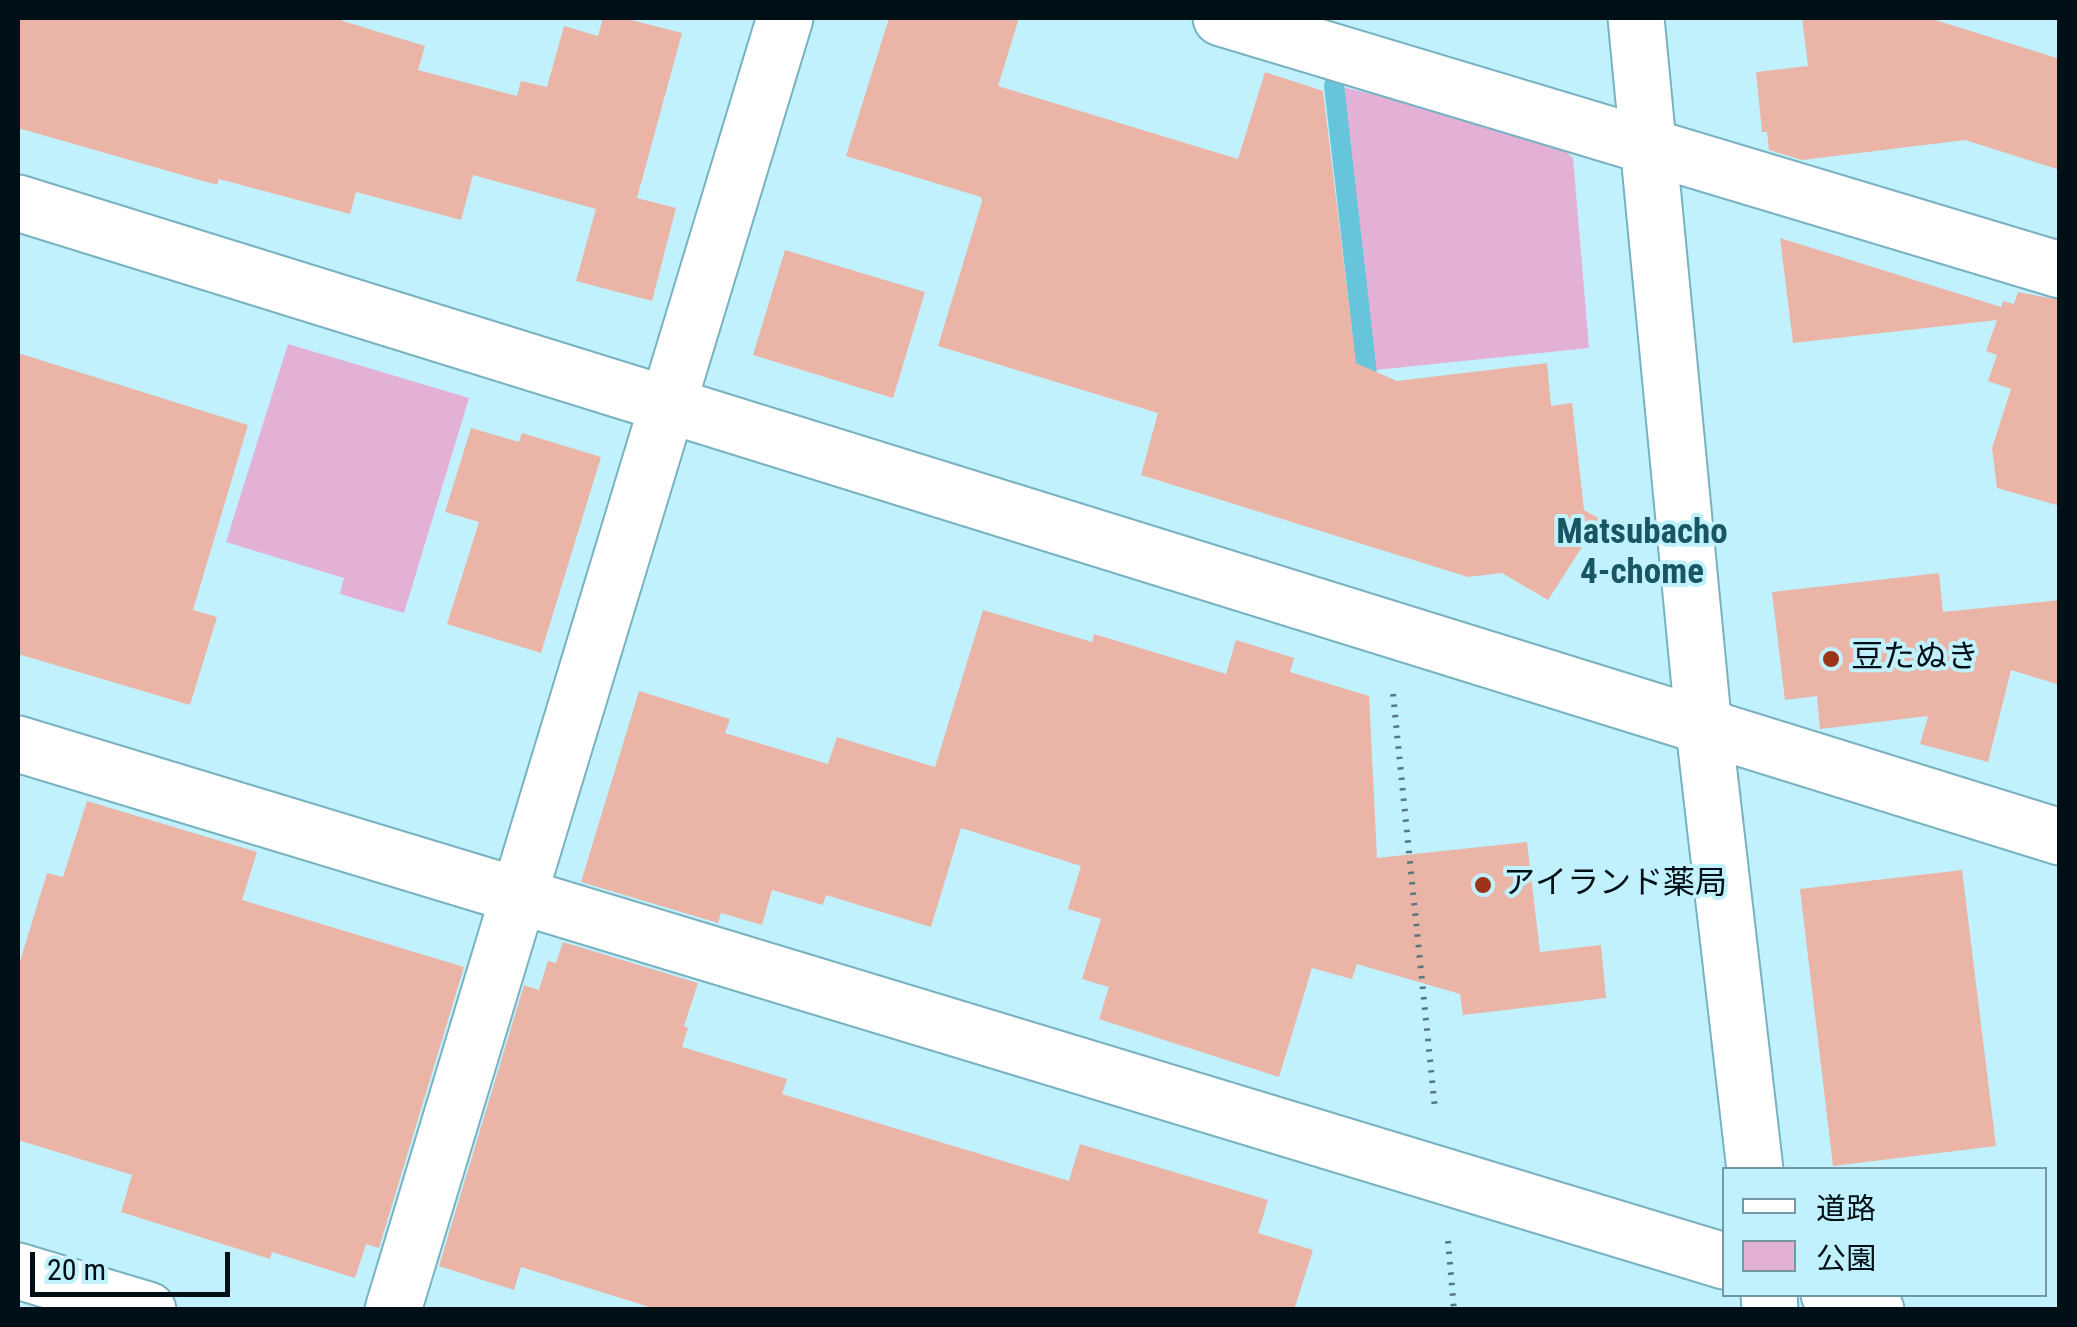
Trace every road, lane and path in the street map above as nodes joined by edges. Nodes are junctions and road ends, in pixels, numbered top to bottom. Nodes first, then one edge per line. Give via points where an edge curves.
1 (785, 18) edge
2 (1221, 18) edge
3 (1636, 18) edge
4 (1650, 148) junction
5 (18, 204) edge
6 (2060, 270) edge
7 (666, 405) junction
8 (1387, 629) junction
9 (1704, 729) junction
10 (18, 744) edge
11 (2060, 837) edge
12 (517, 894) junction
13 (1755, 1167) edge
14 (1442, 1176) junction
15 (1722, 1261) edge
16 (18, 1270) edge
17 (1839, 1297) edge
18 (148, 1310) edge
19 (393, 1310) edge
20 (1454, 1310) edge
21 (1876, 1310) edge

1 - 7 street
2 - 4 street
3 - 4 street
4 - 6 street
4 - 9 street
5 - 7 street
7 - 8 street
7 - 12 street
8 - 9 street
8 - 14 path
9 - 11 street
9 - 13 street
10 - 12 street
12 - 14 street
12 - 19 street
14 - 15 street
14 - 20 path
16 - 18 street
17 - 21 street

